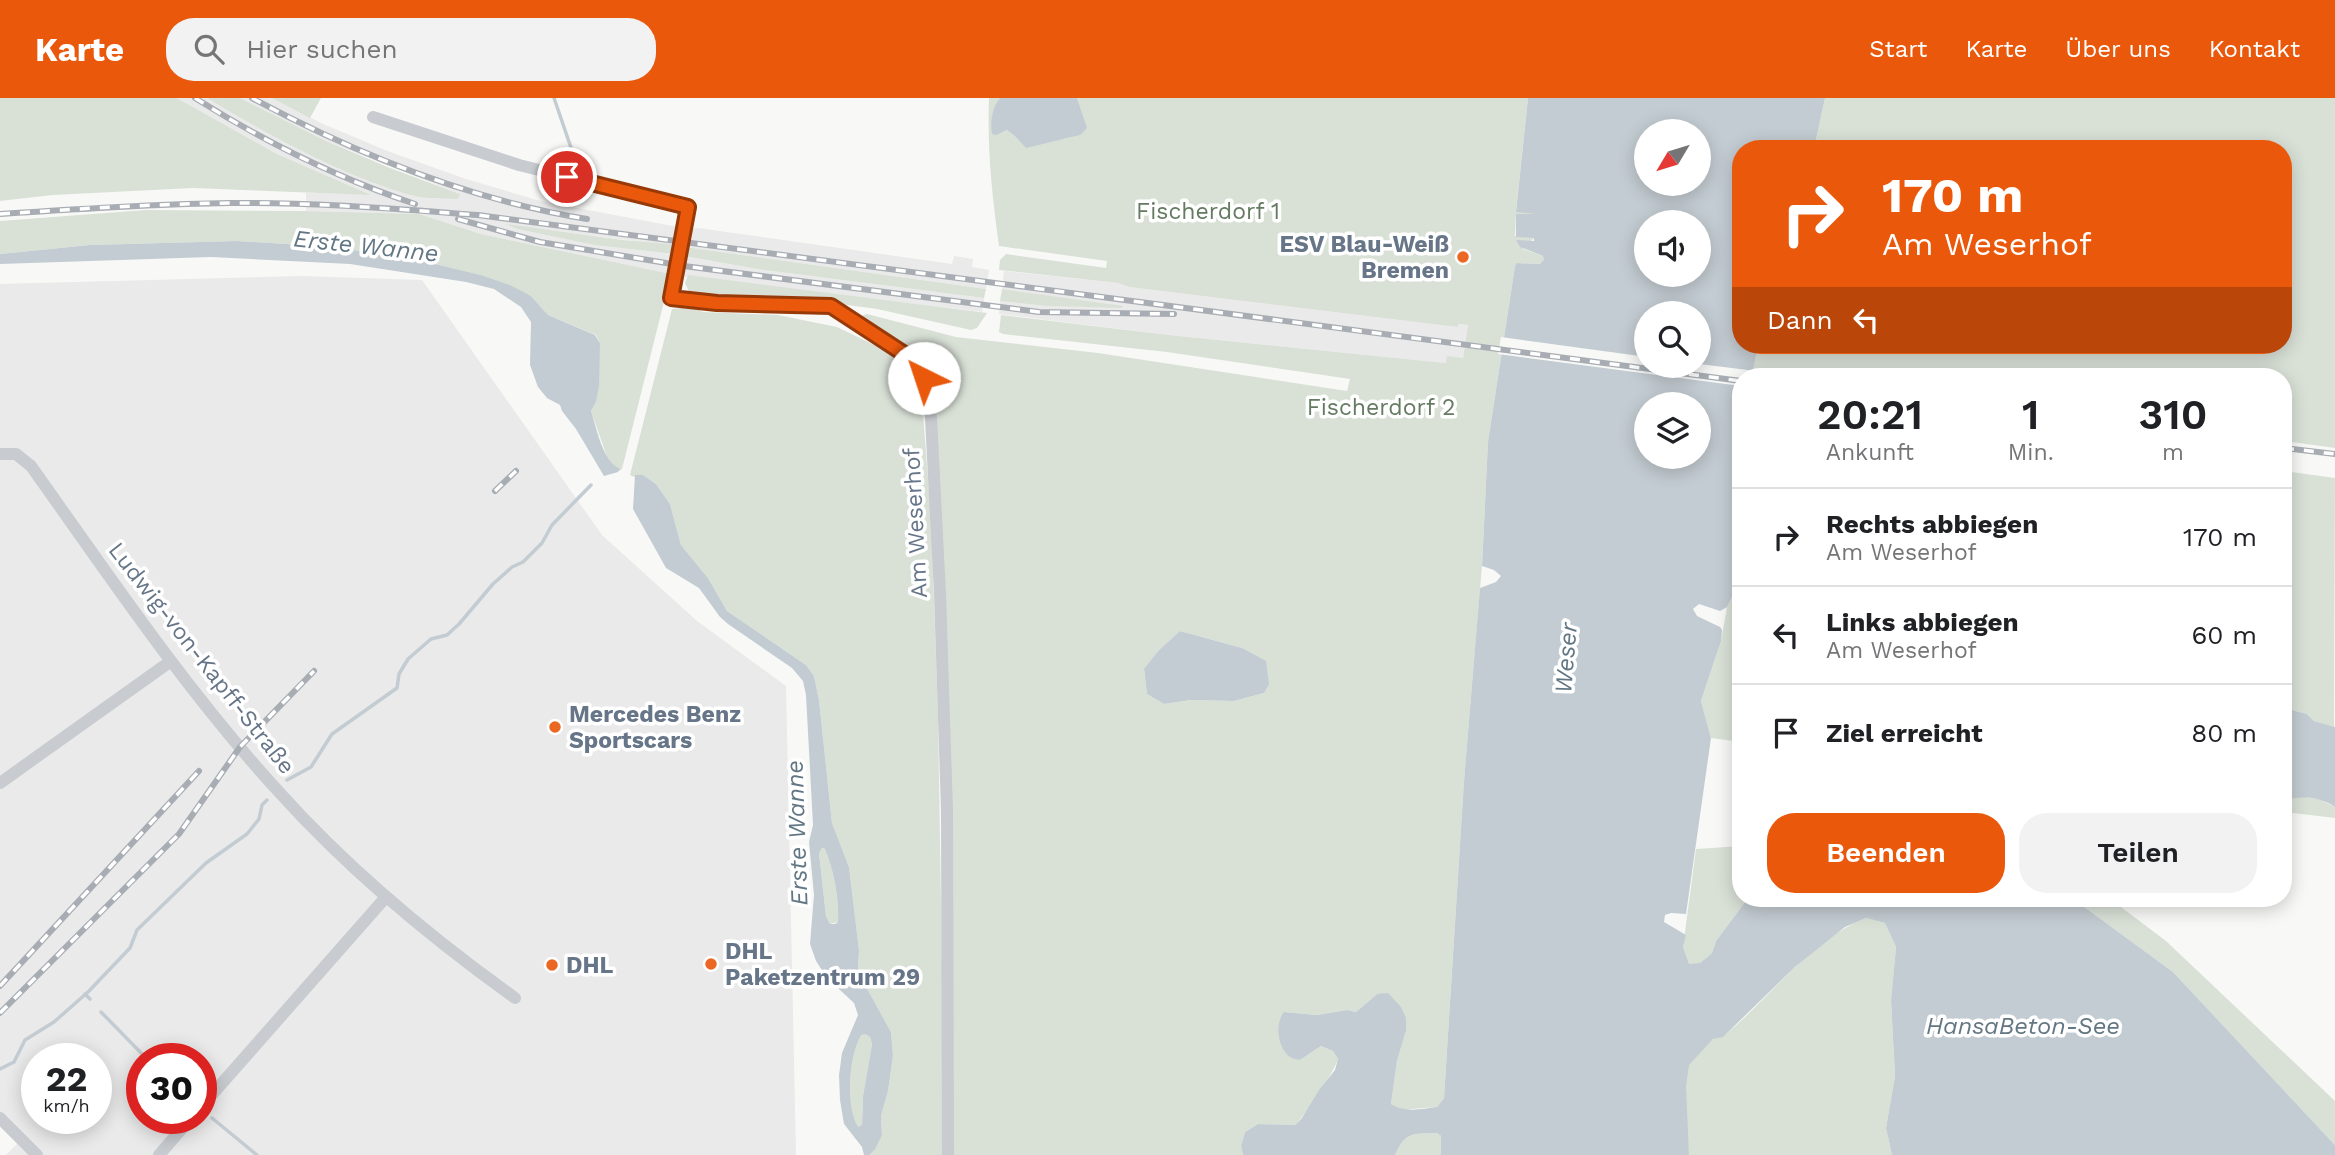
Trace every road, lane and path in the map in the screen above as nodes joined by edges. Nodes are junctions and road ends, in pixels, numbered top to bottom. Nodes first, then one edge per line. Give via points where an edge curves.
1 (373, 117) dead end
2 (0, 454) edge
3 (171, 661) junction
4 (0, 783) edge
5 (386, 897) junction
6 (515, 998) dead end
7 (217, 1089) edge
8 (3, 1127) edge
9 (177, 1134) edge
10 (37, 1155) edge
11 (159, 1155) edge
12 (948, 1155) edge

1 - 12 street, Am Weserhof via 519,164 688,207 671,298 831,306 909,357 922,372 931,418 940,594 947,811
2 - 3 street, Ludwig-von-Kapff-Straße via 16,453 31,466
3 - 4 street
3 - 5 street, Ludwig-von-Kapff-Straße via 279,793
5 - 6 street, Ludwig-von-Kapff-Straße
5 - 7 street
8 - 10 street
9 - 11 street

